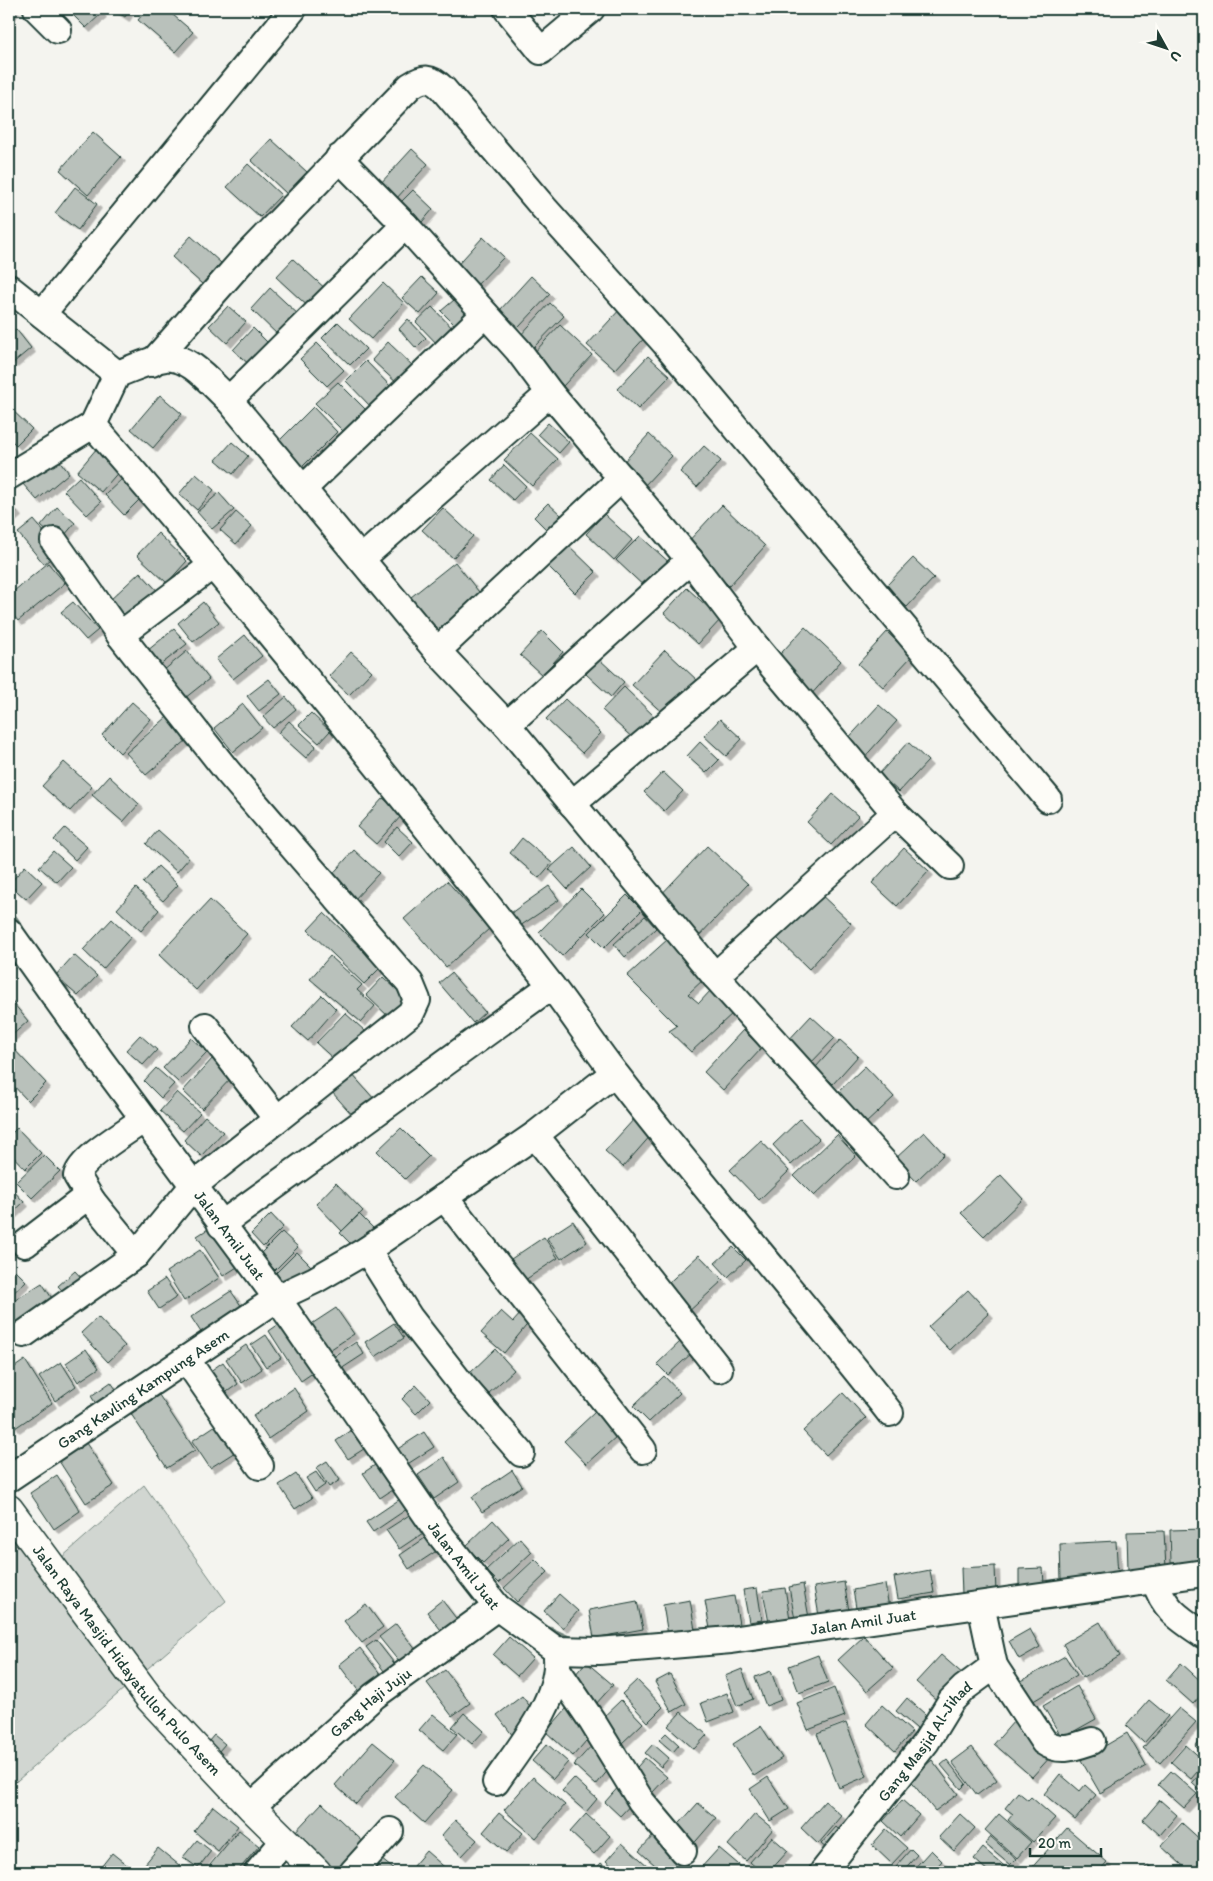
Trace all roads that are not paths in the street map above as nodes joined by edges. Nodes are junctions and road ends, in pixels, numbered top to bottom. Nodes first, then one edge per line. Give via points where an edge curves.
1 (37, 9) edge
2 (293, 9) edge
3 (507, 9) edge
4 (590, 9) edge
5 (58, 30) dead end
6 (339, 158) junction
7 (405, 226) junction
8 (9, 288) edge
9 (42, 314) junction
10 (485, 314) junction
11 (152, 363) junction
12 (117, 374) junction
13 (550, 393) junction
14 (229, 400) junction
15 (93, 425) junction
16 (9, 476) edge
17 (622, 478) junction
18 (304, 488) junction
19 (54, 541) dead end
20 (361, 559) junction
21 (690, 560) junction
22 (213, 565) junction
23 (120, 635) junction
24 (757, 648) junction
25 (437, 651) junction
26 (507, 725) junction
27 (1048, 799) dead end
28 (572, 804) junction
29 (896, 813) junction
30 (950, 866) dead end
31 (9, 932) edge
32 (715, 976) junction
33 (551, 986) junction
34 (205, 1026) dead end
35 (614, 1073) junction
36 (144, 1119) junction
37 (277, 1119) junction
38 (535, 1135) junction
39 (896, 1176) dead end
40 (198, 1183) junction
41 (444, 1197) junction
42 (92, 1201) junction
43 (226, 1222) junction
44 (25, 1244) dead end
45 (367, 1250) junction
46 (136, 1255) junction
47 (280, 1297) junction
48 (24, 1334) dead end
49 (186, 1359) junction
50 (719, 1369) dead end
51 (890, 1413) dead end
52 (643, 1450) dead end
53 (521, 1453) dead end
54 (260, 1466) dead end
55 (9, 1478) edge
56 (9, 1509) edge
57 (1204, 1573) edge
58 (1155, 1580) junction
59 (981, 1604) junction
60 (498, 1607) junction
61 (1204, 1635) edge
62 (557, 1660) junction
63 (994, 1666) junction
64 (1092, 1741) dead end
65 (496, 1782) dead end
66 (251, 1807) junction
67 (390, 1831) dead end
68 (284, 1841) junction
69 (683, 1851) dead end
70 (258, 1872) edge
71 (317, 1872) edge
72 (353, 1872) edge
73 (823, 1872) edge

1 - 5 street
2 - 9 street
3 - 4 street via 541,50
6 - 7 street
6 - 11 street
6 - 27 street via 418,80 430,78 439,85 665,343
7 - 10 street
7 - 14 street
8 - 9 street
9 - 12 street
10 - 13 street via 518,350
10 - 18 street
11 - 12 street
11 - 14 street via 164,358 186,363
12 - 15 street
13 - 17 street
13 - 20 street
14 - 18 street
15 - 16 street
15 - 22 street
17 - 21 street
17 - 25 street
18 - 20 street
19 - 23 street
20 - 25 street
21 - 24 street
21 - 26 street
22 - 23 street
22 - 33 street
23 - 37 street via 227,771 414,989 417,1000 411,1013
24 - 28 street
24 - 29 street
25 - 26 street
26 - 28 street
28 - 32 street
29 - 30 street
29 - 32 street
31 - 36 street, Jalan Amil Juat
32 - 39 street
33 - 35 street
33 - 43 street
34 - 37 street
35 - 38 street, Gang Kavling Kampung Asem
35 - 51 street
36 - 40 street, Jalan Amil Juat
36 - 42 street via 78,1170 77,1176
37 - 40 street
38 - 41 street, Gang Kavling Kampung Asem
38 - 50 street
40 - 43 street, Jalan Amil Juat
40 - 46 street
41 - 45 street, Gang Kavling Kampung Asem
41 - 52 street
42 - 44 street via 85,1198 77,1202
42 - 46 street
43 - 47 street, Jalan Amil Juat
45 - 47 street, Gang Kavling Kampung Asem
45 - 53 street via 409,1317
46 - 48 street
47 - 49 street, Gang Kavling Kampung Asem
47 - 60 street, Jalan Amil Juat via 438,1533
49 - 54 street
49 - 55 street, Gang Kavling Kampung Asem
56 - 66 street, Jalan Raya Masjid Hidayatulloh Pulo Asem via 150,1699
57 - 58 street, Jalan Amil Juat
58 - 59 street, Jalan Amil Juat
58 - 61 street via 1166,1605
59 - 62 street, Jalan Amil Juat via 731,1640 599,1651
59 - 63 street
60 - 62 street, Jalan Amil Juat
60 - 66 street, Gang Haji Juju via 374,1696
62 - 65 street via 542,1710
62 - 69 street via 641,1801
63 - 64 street via 1044,1742 1053,1748 1070,1748
63 - 73 street, Gang Masjid Al-Jihad via 951,1701 926,1742
66 - 68 street, Jalan Raya Masjid Hidayatulloh Pulo Asem
67 - 72 street
68 - 70 street
68 - 71 street, Jalan Raya Masjid Hidayatulloh Pulo Asem

